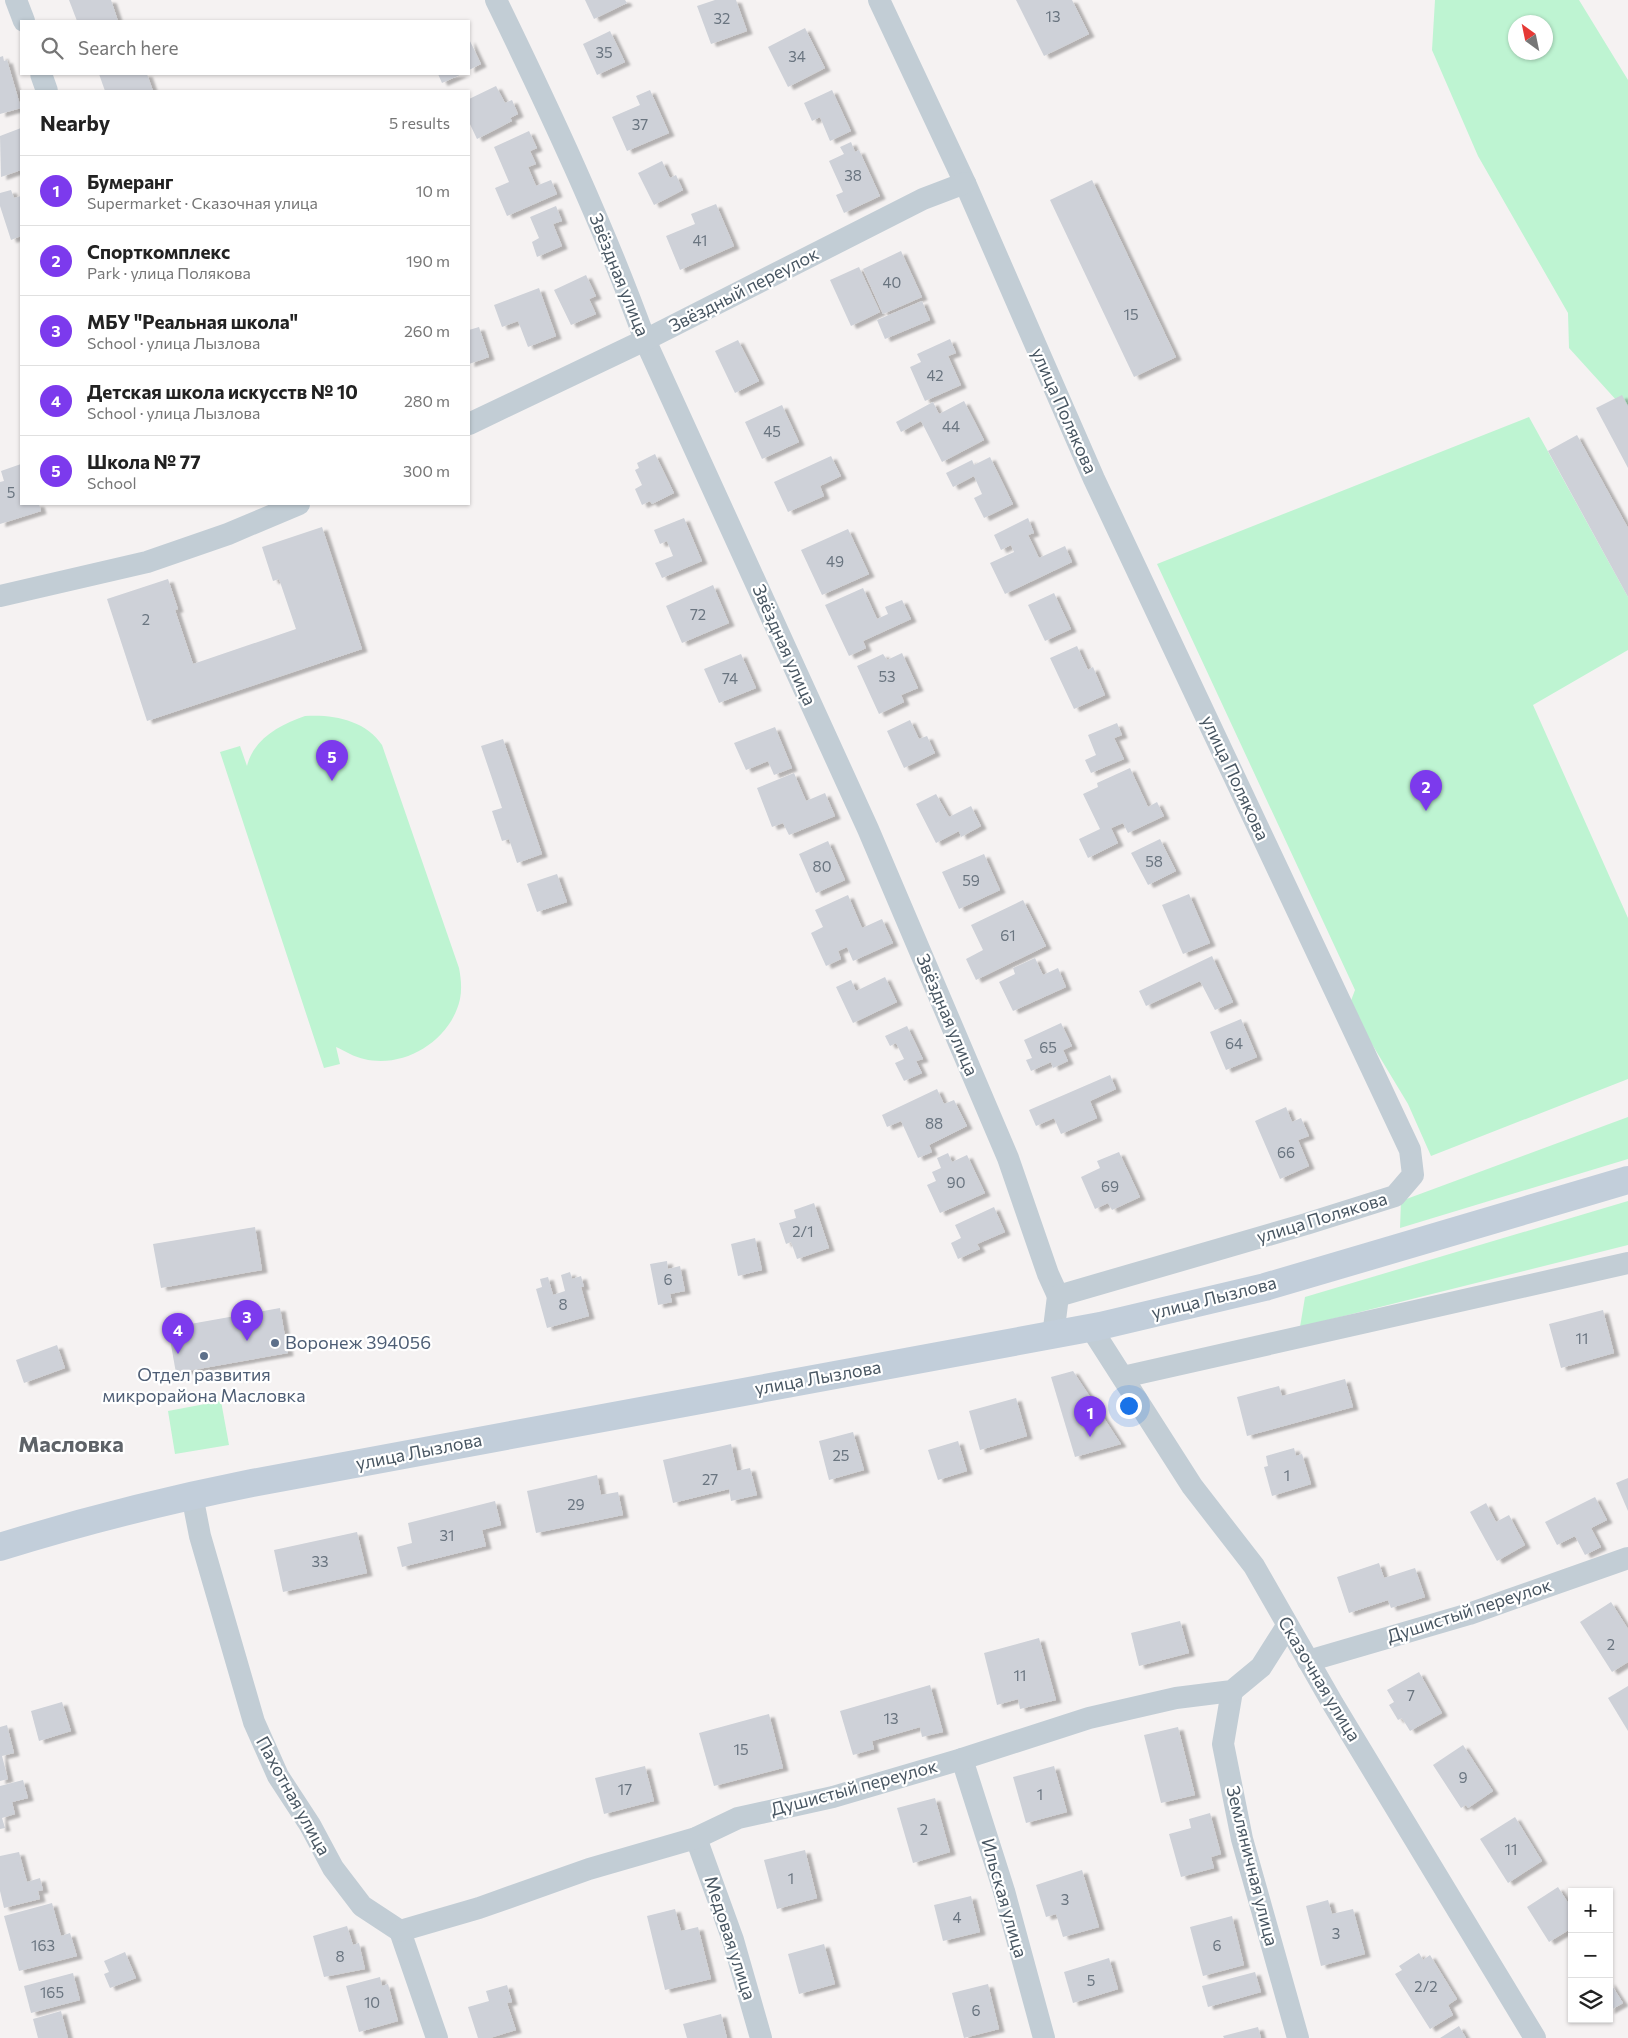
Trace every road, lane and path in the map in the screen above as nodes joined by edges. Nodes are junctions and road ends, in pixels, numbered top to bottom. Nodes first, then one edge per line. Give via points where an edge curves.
1 (16, 0) edge
2 (496, 0) edge
3 (879, 0) edge
4 (24, 20) edge
5 (42, 75) edge
6 (48, 90) edge
7 (965, 182) junction
8 (646, 340) junction
9 (470, 424) edge
10 (297, 505) edge
11 (0, 596) edge
12 (1628, 1180) edge
13 (1628, 1263) edge
14 (1058, 1296) junction
15 (1091, 1328) junction
16 (1052, 1336) junction
17 (1123, 1377) junction
18 (192, 1495) junction
19 (0, 1547) edge
20 (1628, 1558) edge
21 (1287, 1626) junction
22 (1308, 1661) junction
23 (1232, 1691) junction
24 (962, 1759) junction
25 (696, 1838) junction
26 (400, 1931) junction
27 (437, 2038) edge
28 (761, 2038) edge
29 (1044, 2038) edge
30 (1298, 2038) edge
31 (1535, 2038) edge

1 - 4 street
2 - 8 street, Звёздная улица via 528,64
3 - 7 street, улица Полякова
5 - 6 street
7 - 8 street, Звёздный переулок via 923,199
7 - 14 street, улица Полякова via 1094,479 1410,1150 1413,1174 1395,1196
8 - 9 street, Звёздный переулок
8 - 14 street, Звёздная улица via 868,829 1008,1158
10 - 11 street via 228,534 147,562
12 - 15 main road, улица Лызлова via 1265,1287
13 - 17 street
14 - 16 street
15 - 16 main road, улица Лызлова
15 - 17 street, Сказочная улица
16 - 18 main road, улица Лызлова
17 - 21 street, Сказочная улица via 1192,1486 1254,1566
18 - 19 main road, улица Лызлова via 74,1524
18 - 26 street, Пахотная улица via 200,1536 254,1722 278,1776 310,1824 333,1868 362,1906
20 - 22 street, Душистый переулок via 1469,1614
21 - 22 street, Сказочная улица
21 - 23 street via 1260,1667
22 - 31 street, Сказочная улица
23 - 24 street, Душистый переулок via 1176,1698 1089,1718
23 - 30 street, Земляничная улица via 1223,1744 1242,1838
24 - 25 street, Душистый переулок via 833,1797 738,1818
24 - 29 street, Ильская улица via 1004,1892
25 - 26 street, Душистый переулок
25 - 28 street, Медовая улица via 732,1940
26 - 27 street

